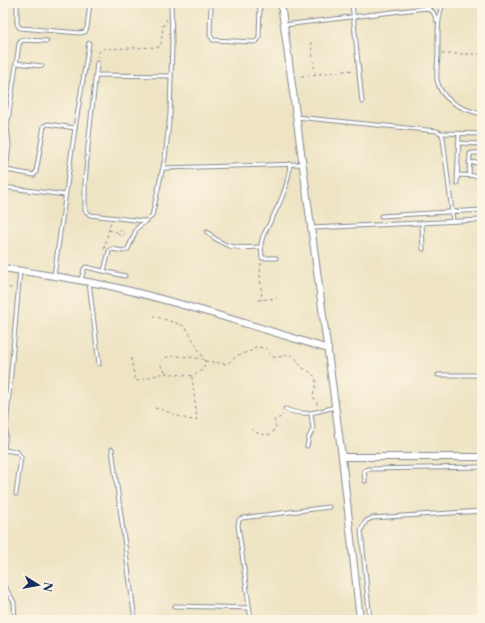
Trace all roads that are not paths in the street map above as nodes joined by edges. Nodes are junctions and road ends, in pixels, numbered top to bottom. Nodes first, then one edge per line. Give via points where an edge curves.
1 (17, 3) edge
2 (90, 3) edge
3 (171, 3) edge
4 (211, 3) edge
5 (260, 3) edge
6 (281, 3) edge
7 (352, 3) edge
8 (439, 3) edge
9 (443, 3) edge
10 (426, 8) junction
11 (353, 16) junction
12 (438, 23) junction
13 (284, 25) junction
14 (47, 41) dead end
15 (89, 44) dead end
16 (16, 63) junction
17 (97, 63) road end
18 (42, 66) dead end
19 (96, 75) junction
20 (171, 76) junction
21 (362, 102) dead end
22 (482, 114) edge
23 (296, 117) junction
24 (75, 128) junction
25 (441, 133) junction
26 (459, 134) junction
27 (482, 134) edge
28 (458, 143) junction
29 (482, 144) edge
30 (482, 150) edge
31 (482, 153) edge
32 (469, 163) junction
33 (290, 164) junction
34 (302, 164) junction
35 (163, 168) junction
36 (458, 175) junction
37 (469, 175) junction
38 (482, 176) edge
39 (457, 183) dead end
40 (3, 187) edge
41 (65, 195) junction
42 (482, 210) edge
43 (451, 212) junction
44 (381, 216) dead end
45 (482, 220) edge
46 (146, 221) junction
47 (453, 221) junction
48 (422, 223) junction
49 (311, 228) junction
50 (207, 232) dead end
51 (261, 247) junction
52 (423, 249) dead end
53 (276, 258) dead end
54 (3, 268) edge
55 (20, 271) junction
56 (104, 271) junction
57 (54, 276) junction
58 (125, 276) dead end
59 (81, 281) junction
60 (89, 282) junction
61 (328, 349) junction
62 (99, 364) dead end
63 (438, 375) dead end
64 (482, 375) edge
65 (335, 407) junction
66 (285, 409) road end
67 (311, 414) junction
68 (307, 446) dead end
69 (112, 449) dead end
70 (4, 450) edge
71 (342, 457) junction
72 (482, 457) edge
73 (482, 467) edge
74 (365, 481) dead end
75 (16, 494) dead end
76 (329, 507) dead end
77 (482, 511) edge
78 (3, 584) edge
79 (175, 606) dead end
80 (249, 608) junction
81 (15, 620) edge
82 (135, 620) edge
83 (251, 620) edge
84 (360, 620) edge
85 (370, 620) edge

1 - 2 lane via 17,24 20,28 80,33 85,32 87,28
3 - 20 lane
4 - 5 lane via 210,35 213,40 254,42 259,38
6 - 13 street
7 - 11 lane
8 - 10 lane
9 - 12 lane
10 - 11 lane
10 - 12 lane via 435,15
11 - 13 lane
11 - 21 lane
12 - 22 lane via 439,87 443,95 458,106
13 - 23 street
14 - 16 lane via 21,41
15 - 24 lane
16 - 18 lane
16 - 24 lane via 6,127 9,145 6,170 34,175 44,126 48,124
17 - 19 lane
19 - 20 lane
19 - 46 lane via 88,146 85,210 89,214
20 - 35 lane
23 - 25 lane
23 - 34 street
24 - 41 lane
25 - 26 lane
25 - 43 lane
26 - 27 lane
26 - 28 lane
28 - 29 lane
28 - 36 lane
30 - 31 lane
31 - 32 lane via 471,153
31 - 32 lane via 480,163
32 - 37 lane
33 - 34 lane
33 - 35 lane
33 - 51 lane via 282,201 263,236
34 - 49 street
35 - 46 lane via 152,216
36 - 37 lane
36 - 39 lane
37 - 38 lane
40 - 41 lane
41 - 57 lane
42 - 43 lane
43 - 44 lane
43 - 47 lane
45 - 47 lane
46 - 56 lane via 137,228 128,249 110,250
47 - 48 lane
48 - 49 lane
48 - 52 lane
49 - 61 street
50 - 51 lane via 230,247
51 - 53 lane via 262,258
54 - 55 street
55 - 57 street
55 - 70 lane
56 - 58 lane
56 - 59 lane via 86,267
57 - 59 street
59 - 60 street
60 - 61 street via 226,318
60 - 62 lane
61 - 65 street
63 - 64 lane
65 - 67 lane
65 - 71 street
66 - 67 lane via 298,414
67 - 68 lane via 313,429
69 - 82 lane
70 - 75 lane via 17,452 21,457
71 - 72 street
71 - 84 street
73 - 74 lane via 368,469 364,471
76 - 80 lane via 239,520
77 - 85 lane via 372,518 366,521 362,526 362,534
78 - 81 lane via 14,602
79 - 80 lane
80 - 83 lane

